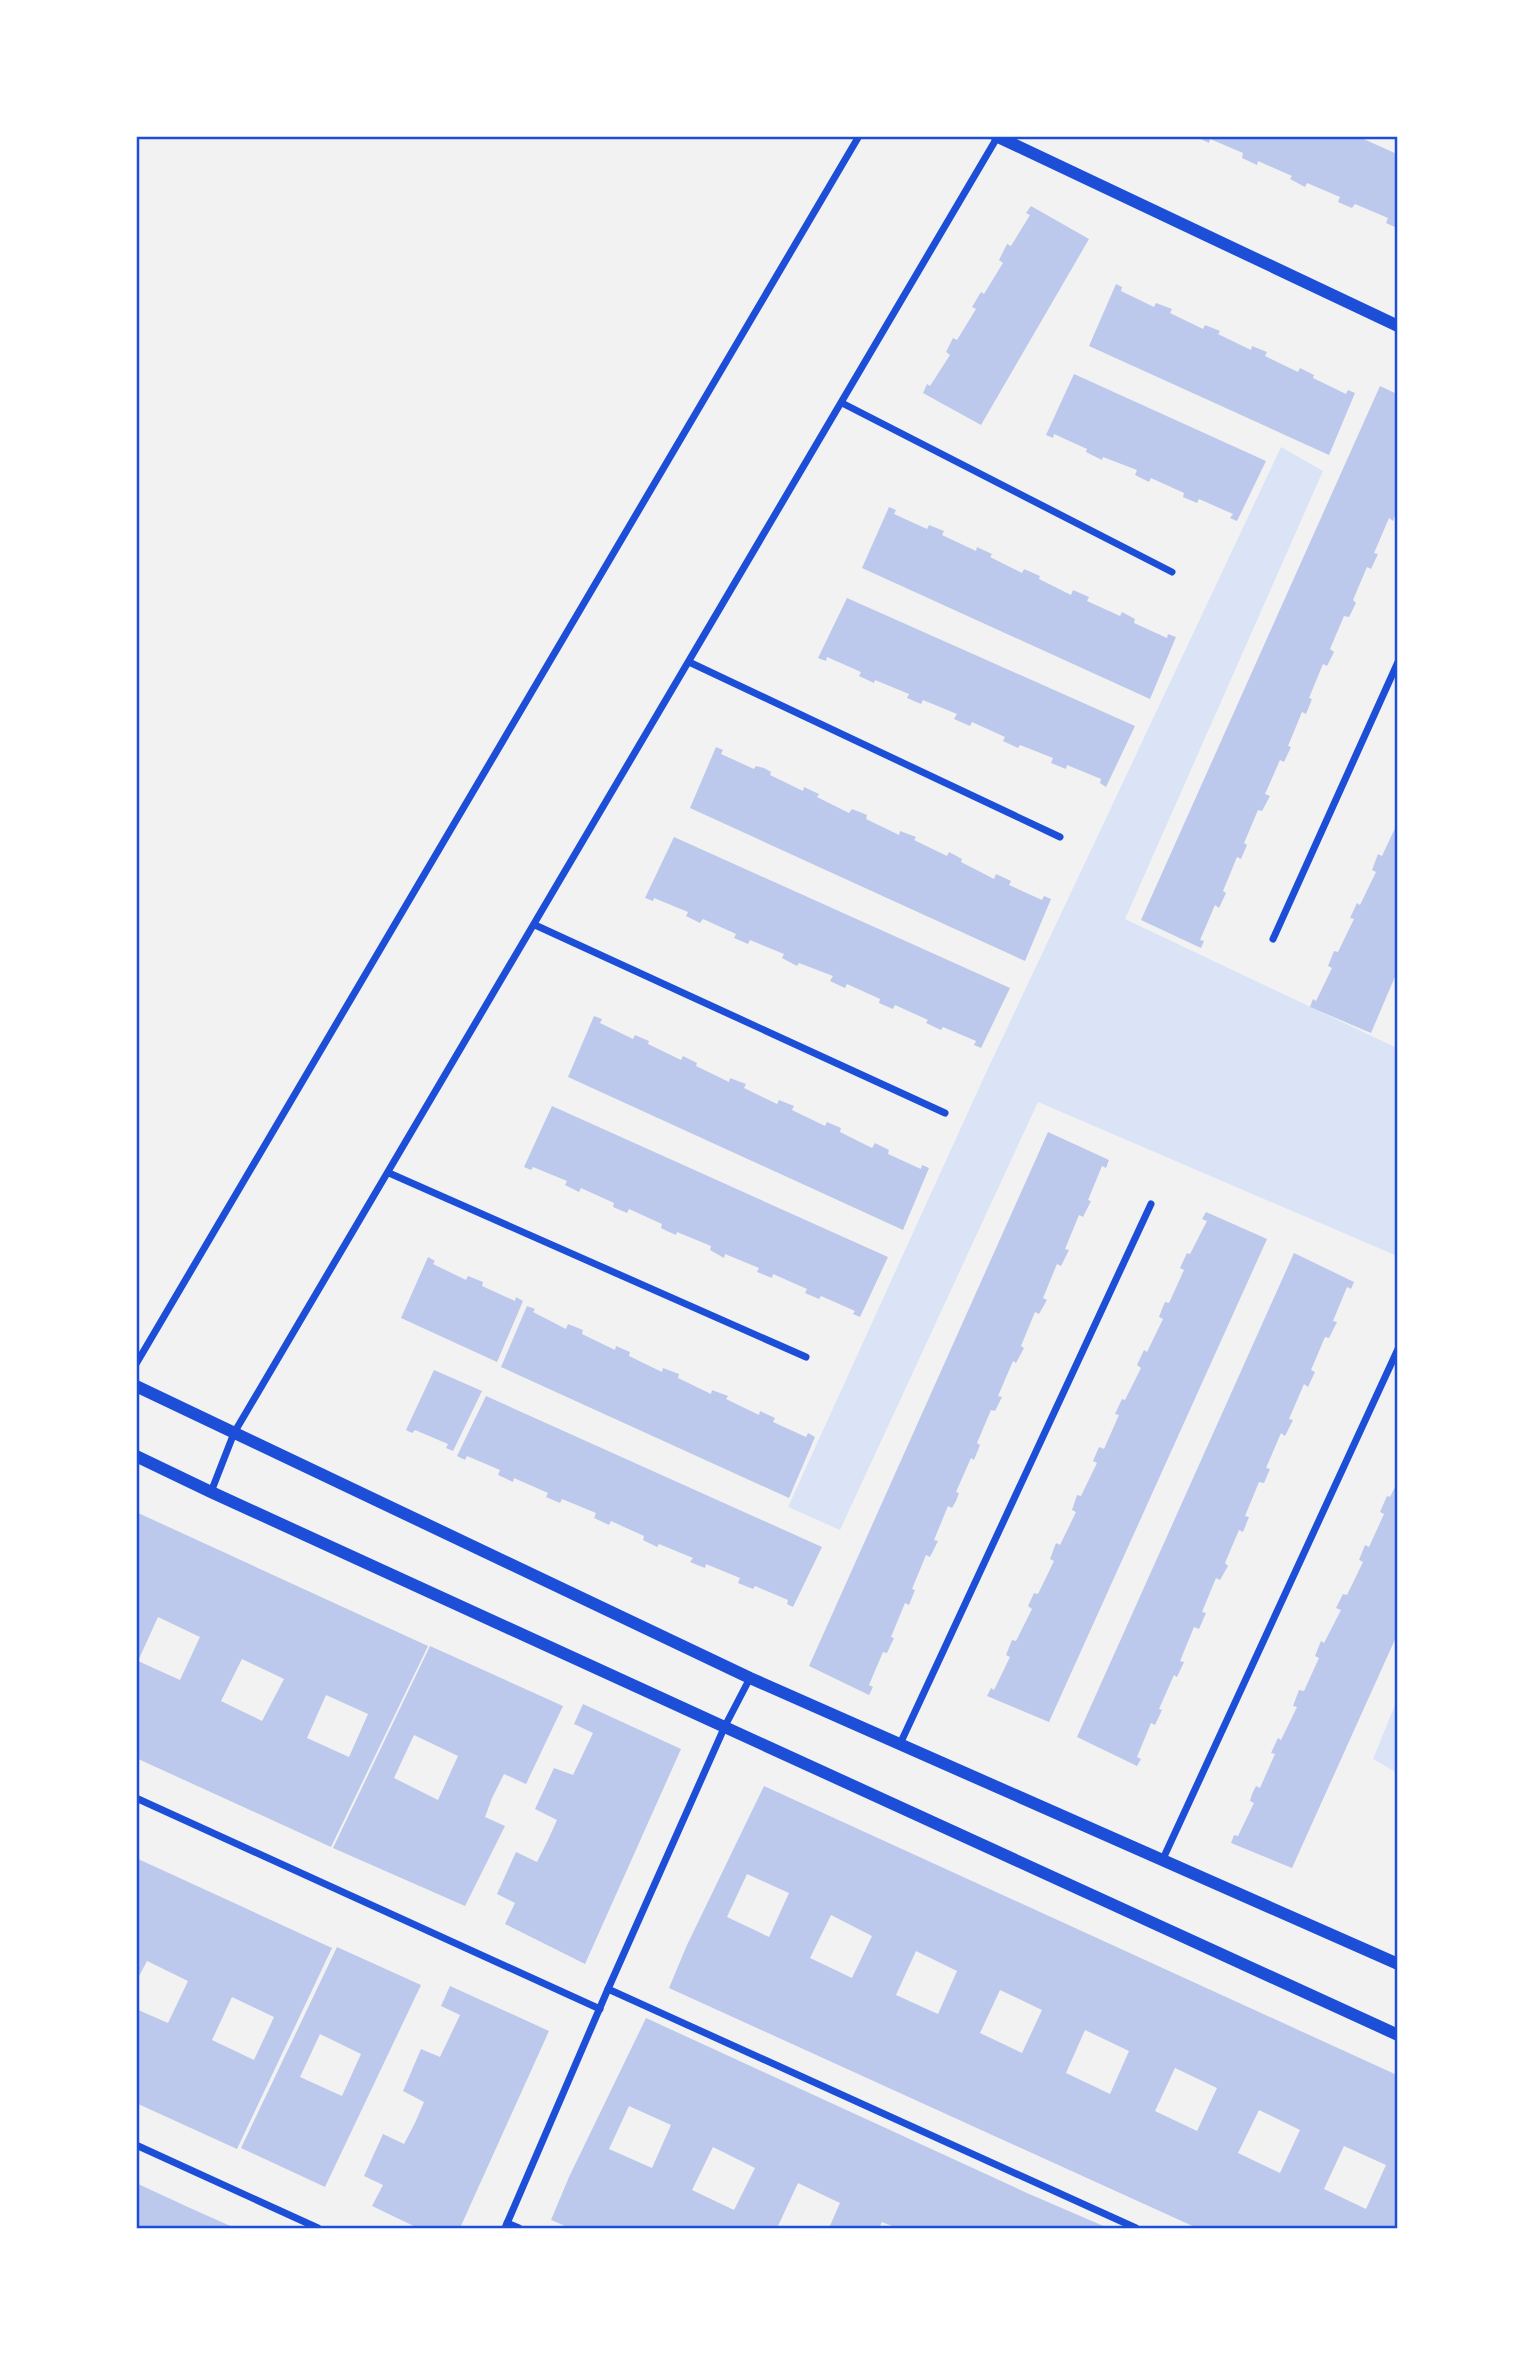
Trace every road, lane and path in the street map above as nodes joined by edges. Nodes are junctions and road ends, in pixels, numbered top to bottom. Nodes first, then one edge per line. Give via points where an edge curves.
1 (859, 136) edge
2 (997, 137) edge
3 (1398, 326) edge
4 (842, 403) junction
5 (1172, 572) dead end
6 (689, 662) junction
7 (1398, 662) edge
8 (1060, 837) dead end
9 (535, 925) junction
10 (1273, 939) dead end
11 (945, 1113) dead end
12 (389, 1173) junction
13 (1151, 1204) dead end
14 (1398, 1349) edge
15 (806, 1357) dead end
16 (136, 1364) edge
17 (136, 1387) edge
18 (234, 1433) junction
19 (136, 1456) edge
20 (211, 1492) junction
21 (750, 1678) junction
22 (725, 1726) junction
23 (900, 1744) junction
24 (136, 1798) edge
25 (1161, 1861) junction
26 (1398, 1964) edge
27 (608, 1989) junction
28 (600, 2009) junction
29 (1398, 2035) edge
30 (136, 2146) edge
31 (506, 2226) edge
32 (318, 2228) edge
33 (519, 2228) edge
34 (1136, 2228) edge

1 - 16 street
2 - 3 street
2 - 4 street
4 - 5 street
4 - 6 street
6 - 8 street
6 - 9 street
7 - 10 street
9 - 11 street
9 - 12 street
12 - 15 street
12 - 18 street
13 - 23 street
14 - 25 street
17 - 18 street
18 - 20 street
18 - 21 street
19 - 20 street
20 - 22 street
21 - 22 street
21 - 23 street
22 - 27 street
22 - 29 street
23 - 25 street
24 - 28 street
25 - 26 street
27 - 28 street
27 - 34 street
28 - 31 street
30 - 32 street
31 - 33 street

